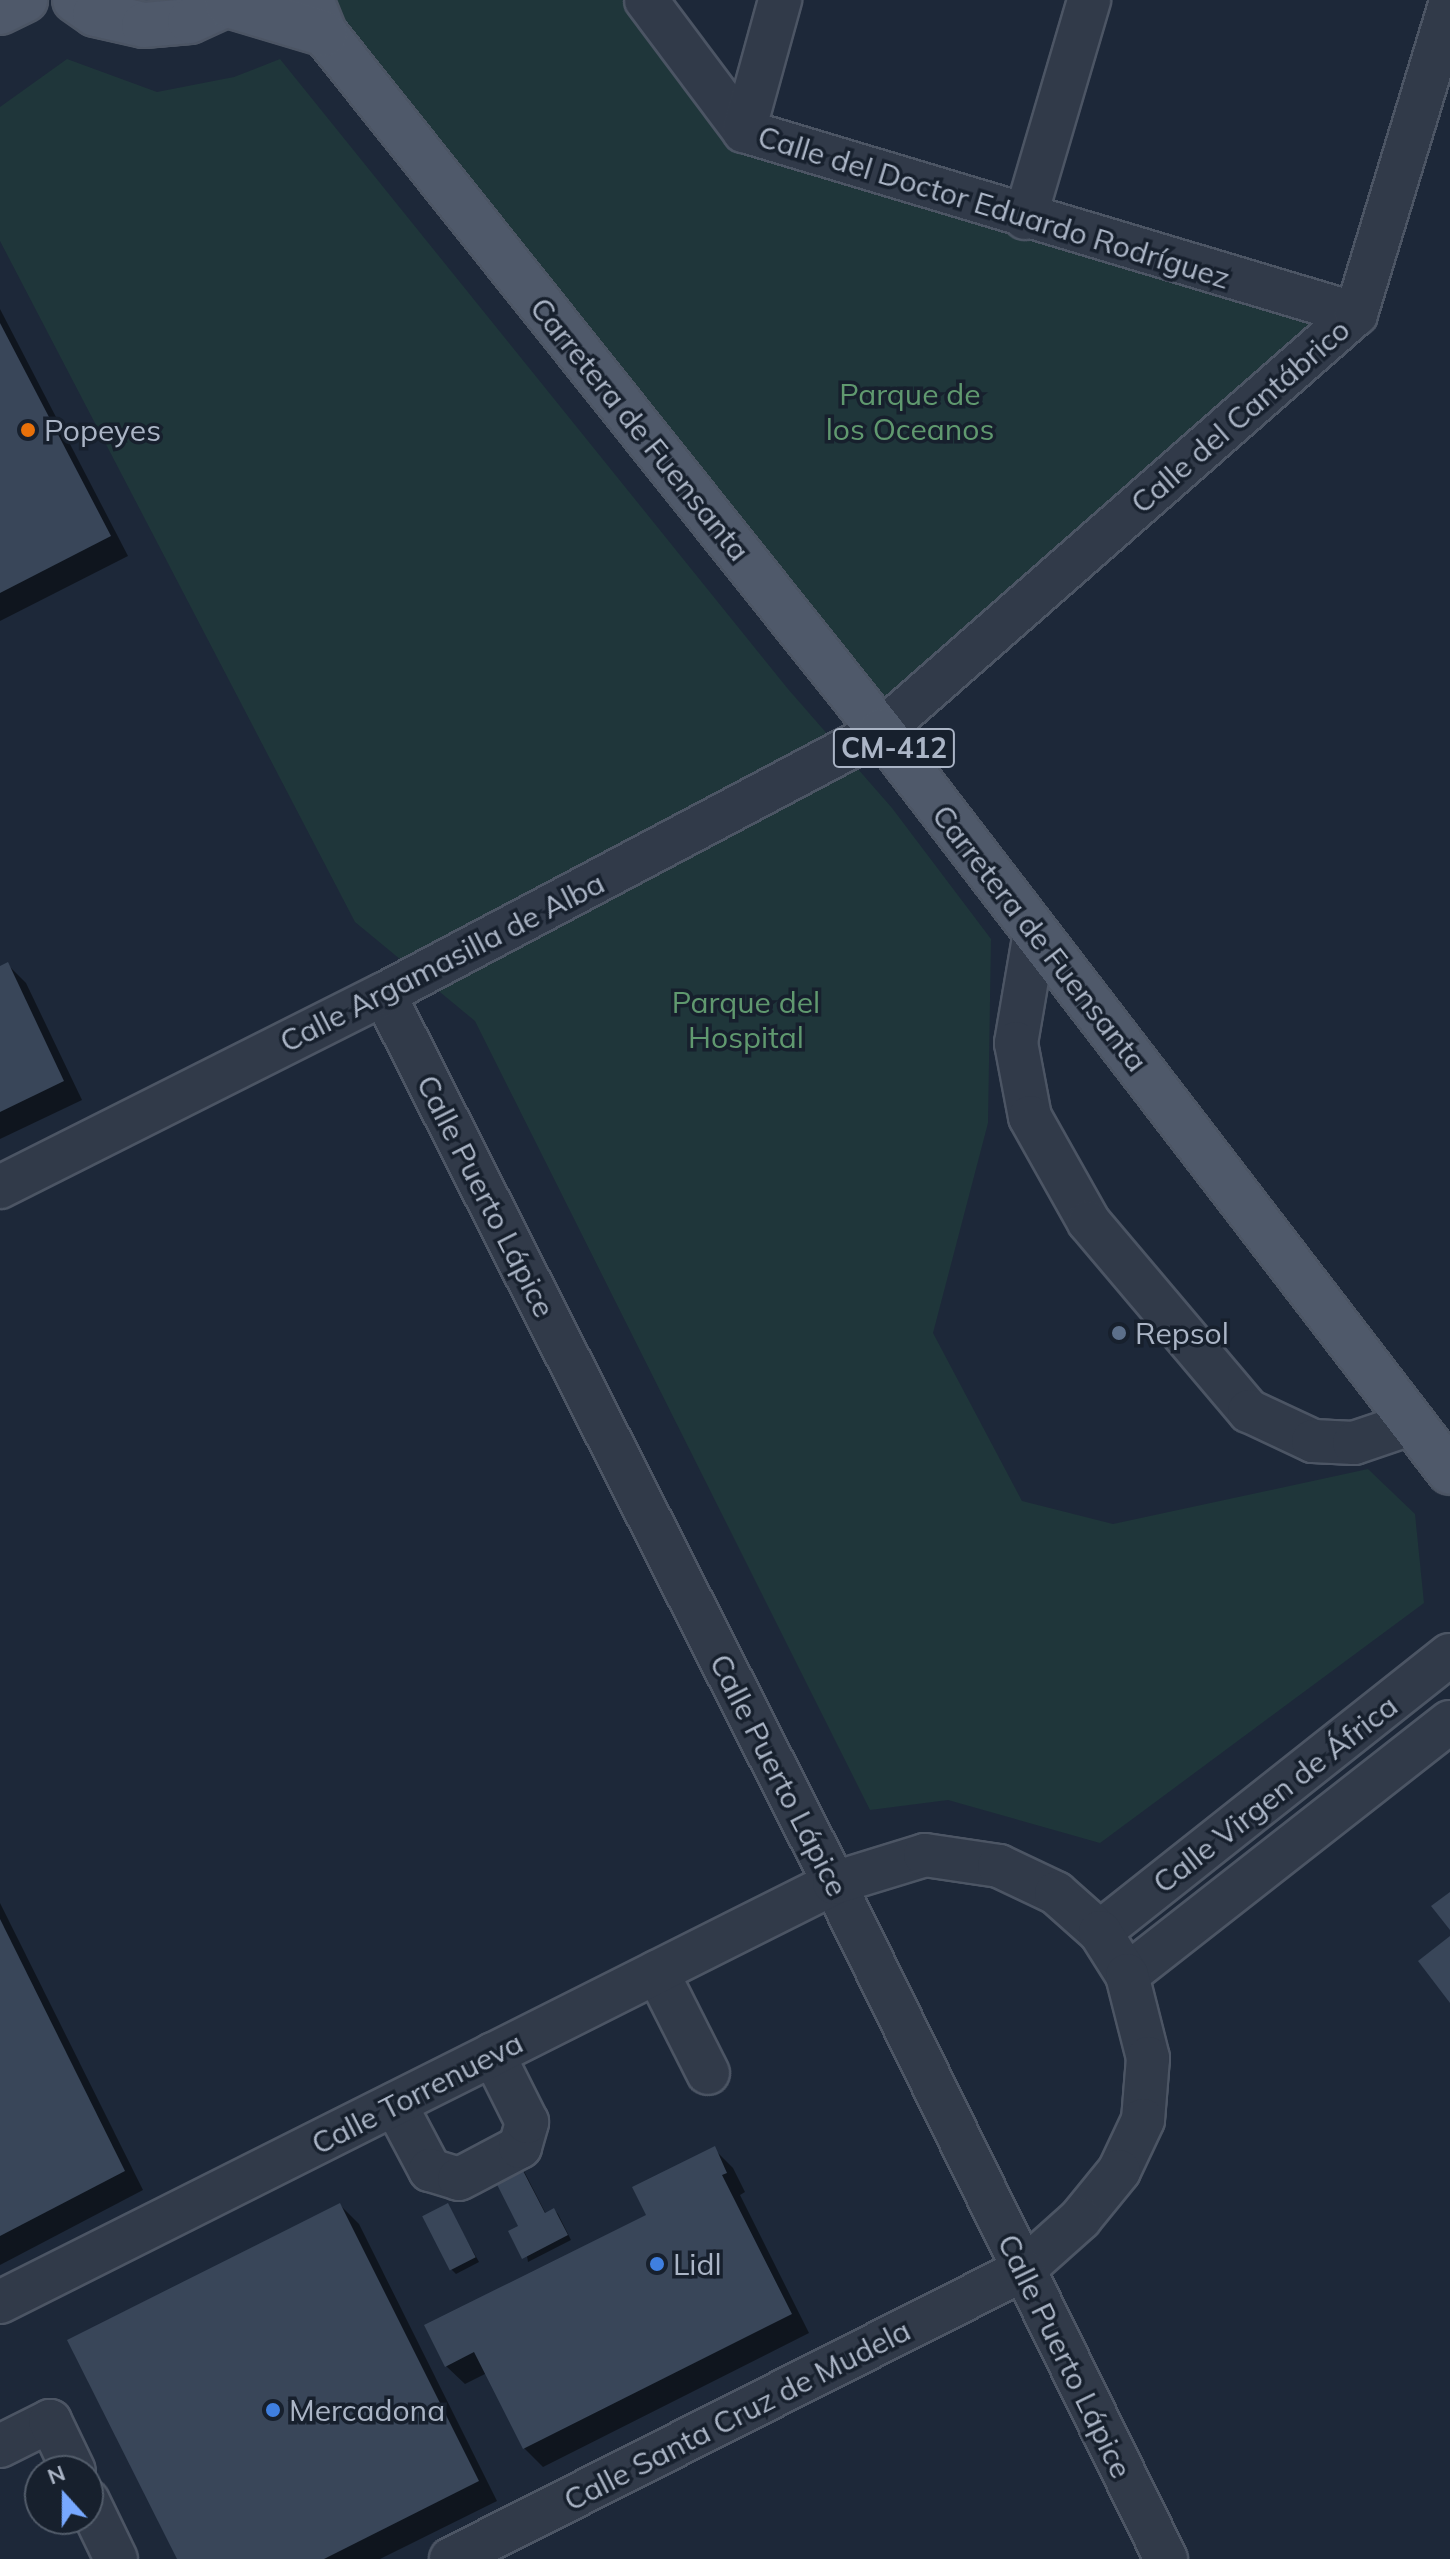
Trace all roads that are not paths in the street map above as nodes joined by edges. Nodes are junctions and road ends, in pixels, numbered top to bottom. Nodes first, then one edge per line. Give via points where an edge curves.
1 (25, 0) edge
2 (75, 0) edge
3 (646, 0) edge
4 (780, 0) edge
5 (1089, 0) edge
6 (232, 3) edge
7 (1450, 5) edge
8 (0, 12) edge
9 (318, 17) edge
10 (744, 131) junction
11 (1025, 218) junction
12 (1356, 314) junction
13 (881, 731) junction
14 (1035, 932) junction
15 (384, 994) junction
16 (0, 1187) edge
17 (1413, 1423) junction
18 (1450, 1472) edge
19 (1450, 1655) edge
20 (1450, 1722) edge
21 (834, 1883) junction
22 (1100, 1932) junction
23 (657, 1972) junction
24 (1127, 1975) junction
25 (493, 2054) junction
26 (708, 2073) dead end
27 (395, 2104) junction
28 (1023, 2270) junction
29 (0, 2302) edge
30 (0, 2446) edge
31 (66, 2455) edge
32 (104, 2534) edge
33 (116, 2559) edge
34 (451, 2559) edge
35 (1166, 2559) edge

1 - 8 main road
2 - 6 main road via 95,14 144,25 190,21
3 - 10 street, Calle del Doctor Eduardo Rodríguez
4 - 10 street
5 - 11 street
6 - 9 main road, Carretera de Fuensanta / CM-412
7 - 12 street, Calle del Cantábrico
9 - 13 main road, Carretera de Fuensanta / CM-412
10 - 11 street, Calle del Doctor Eduardo Rodríguez
11 - 12 street, Calle del Doctor Eduardo Rodríguez
12 - 13 street, Calle del Cantábrico
13 - 14 main road, Carretera de Fuensanta / CM-412
13 - 15 street, Calle Argamasilla de Alba
14 - 17 main road, Carretera de Fuensanta / CM-412
14 - 17 street via 1016,1043 1030,1117 1089,1222 1249,1411 1313,1441 1354,1443
15 - 16 street, Calle Argamasilla de Alba
15 - 21 street, Calle Puerto Lápice
17 - 18 main road, Carretera de Fuensanta / CM-412
19 - 22 street, Calle Virgen de África
20 - 24 street, Calle Virgen de África
21 - 22 street, Calle Torrenueva via 925,1855 999,1866 1056,1893
21 - 23 street, Calle Torrenueva
21 - 28 street, Calle Puerto Lápice
22 - 24 street, Calle Torrenueva
23 - 25 street, Calle Torrenueva
23 - 26 street
24 - 28 street, Calle Santa Cruz de Mudela via 1148,2058 1143,2120 1119,2171 1080,2219
25 - 27 street, Calle Torrenueva
25 - 27 street via 527,2122 520,2147 459,2179 430,2170
27 - 29 street, Calle Torrenueva
28 - 34 street, Calle Santa Cruz de Mudela
28 - 35 street, Calle Puerto Lápice
30 - 31 street via 50,2421
32 - 33 street

